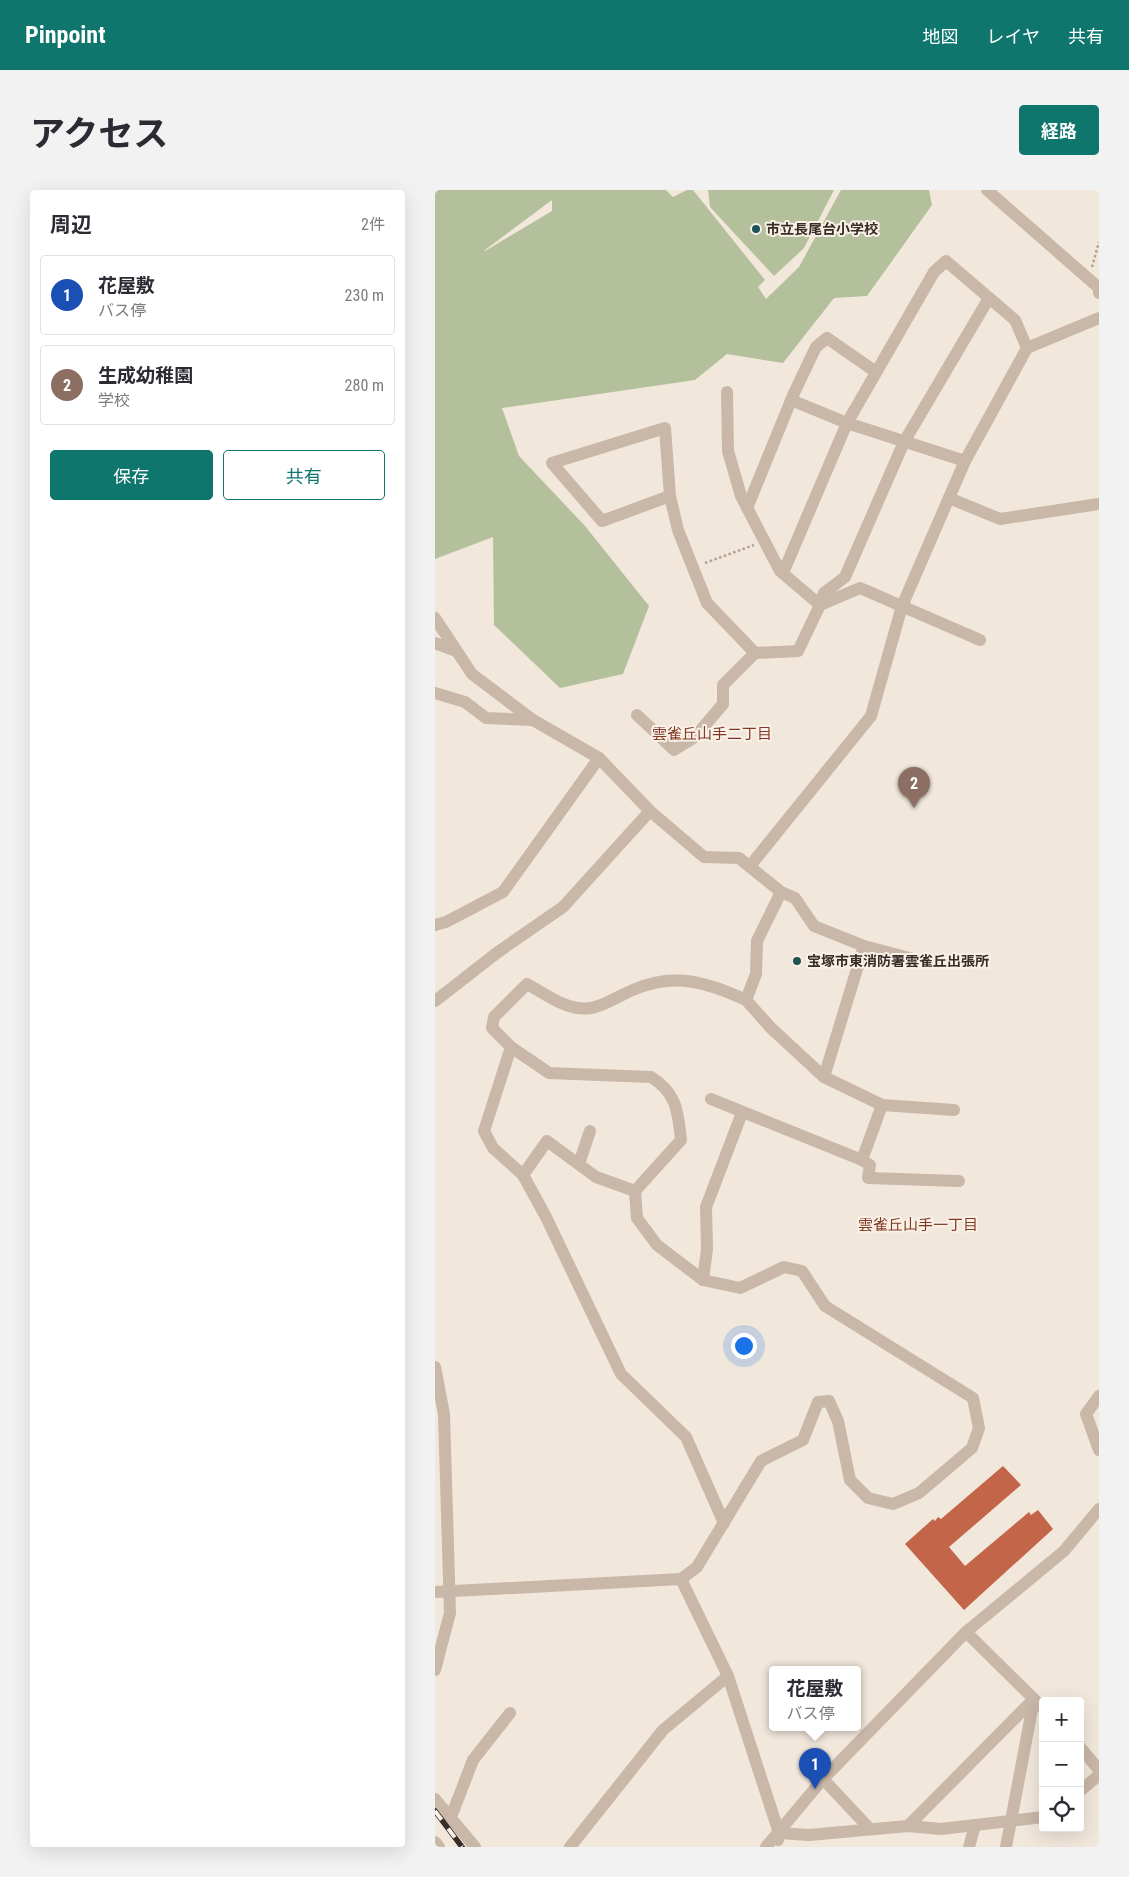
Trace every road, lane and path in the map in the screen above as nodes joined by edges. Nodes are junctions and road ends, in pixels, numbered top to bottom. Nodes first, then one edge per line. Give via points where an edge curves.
1 (987, 190) edge
2 (1099, 242) edge
3 (1088, 279) junction
4 (1099, 293) edge
5 (989, 298) junction
6 (1099, 318) edge
7 (1027, 348) junction
8 (876, 372) junction
9 (727, 392) dead end
10 (791, 400) junction
11 (847, 423) junction
12 (905, 442) junction
13 (965, 461) junction
14 (670, 496) junction
15 (949, 498) junction
16 (1099, 504) edge
17 (747, 508) junction
18 (765, 541) junction
19 (693, 568) junction
20 (783, 573) junction
21 (820, 605) junction
22 (902, 606) junction
23 (435, 618) edge
24 (980, 640) dead end
25 (435, 643) edge
26 (456, 651) junction
27 (755, 654) junction
28 (435, 693) edge
29 (637, 715) dead end
30 (533, 720) junction
31 (599, 758) junction
32 (650, 811) junction
33 (750, 866) junction
34 (781, 892) junction
35 (435, 925) edge
36 (864, 946) junction
37 (917, 960) dead end
38 (746, 1000) junction
39 (435, 1001) edge
40 (511, 1047) junction
41 (824, 1077) junction
42 (711, 1099) dead end
43 (882, 1105) junction
44 (954, 1110) dead end
45 (742, 1113) junction
46 (590, 1131) dead end
47 (862, 1160) junction
48 (579, 1164) junction
49 (523, 1176) junction
50 (959, 1181) dead end
51 (635, 1191) junction
52 (703, 1280) junction
53 (435, 1367) edge
54 (1099, 1396) edge
55 (1099, 1450) edge
56 (1099, 1509) edge
57 (724, 1523) junction
58 (681, 1579) junction
59 (449, 1591) junction
60 (435, 1592) edge
61 (966, 1632) junction
62 (435, 1670) edge
63 (728, 1676) junction
64 (1038, 1703) edge
65 (510, 1713) dead end
66 (1084, 1752) edge
67 (1099, 1770) edge
68 (1099, 1775) edge
69 (823, 1779) junction
70 (1084, 1788) edge
71 (435, 1799) edge
72 (451, 1817) junction
73 (1039, 1818) edge
74 (1011, 1822) junction
75 (975, 1825) junction
76 (908, 1826) junction
77 (870, 1829) junction
78 (779, 1833) junction
79 (435, 1842) edge
80 (439, 1847) edge
81 (475, 1847) edge
82 (570, 1847) edge
83 (766, 1847) edge
84 (778, 1847) edge
85 (969, 1847) edge
86 (1007, 1847) edge

1 - 3 street
2 - 3 path
3 - 4 street via 1099,288
5 - 7 street via 1015,320
5 - 8 street via 946,261 934,272
5 - 12 street
6 - 7 street
7 - 13 street
8 - 10 street via 827,338 816,347
8 - 11 street
9 - 17 street via 728,451
10 - 11 street
10 - 17 street
11 - 12 street
11 - 20 street
12 - 13 street
12 - 21 street via 845,578 824,593
13 - 15 street
14 - 14 street via 665,428 552,463 602,521
14 - 19 street via 678,530
15 - 16 street via 1000,519
15 - 22 street
17 - 18 street
18 - 19 path
18 - 20 street
19 - 27 street via 707,603
20 - 21 street
21 - 22 street via 860,588
21 - 27 street via 798,651
22 - 24 street
22 - 33 street via 871,716
23 - 26 street
25 - 26 street
26 - 30 street via 472,674
27 - 29 street via 723,685 723,704 695,737 674,750
28 - 30 street via 465,702 486,718
30 - 31 street
31 - 32 street
31 - 35 street via 503,892
32 - 33 street via 704,857 739,858
32 - 39 street via 563,907
33 - 34 street
34 - 36 street via 795,898 814,926
34 - 38 street via 757,942 756,974
36 - 37 street
36 - 41 street
38 - 40 street via 715,986 682,980 652,982 591,1008 565,1005 527,984 494,1017 492,1028
38 - 41 street
40 - 49 street via 484,1131 493,1148
40 - 51 street via 549,1073 651,1077 664,1085 678,1109 681,1140
41 - 43 street
42 - 45 street
43 - 44 street
43 - 47 street
45 - 47 street
45 - 52 street via 706,1207 707,1249
46 - 48 street
47 - 50 street via 869,1165 868,1178
48 - 49 street via 547,1141
48 - 51 street via 596,1177
49 - 57 street via 621,1374 686,1437
51 - 52 street via 637,1218 657,1245
52 - 57 street via 740,1288 784,1267 802,1271 825,1306 973,1398 979,1428 972,1448 919,1493 893,1504 868,1498 850,1480 838,1421 829,1401 818,1402 803,1440 761,1461
53 - 59 street via 444,1414
54 - 55 street via 1086,1414
56 - 61 street via 1064,1551
57 - 58 street via 697,1567
58 - 59 street
58 - 63 street
59 - 60 street
59 - 62 street via 450,1613
61 - 64 street
61 - 69 street
63 - 78 street
63 - 82 street via 663,1730
64 - 74 street
64 - 76 street
65 - 72 street via 473,1760
66 - 67 street
68 - 70 street
69 - 77 street
69 - 78 street
71 - 72 street
72 - 81 street
73 - 74 street
74 - 75 street
74 - 86 street
75 - 76 street via 941,1829
75 - 85 street
76 - 77 street
77 - 78 street via 809,1835
78 - 83 street
78 - 84 street
79 - 80 street

